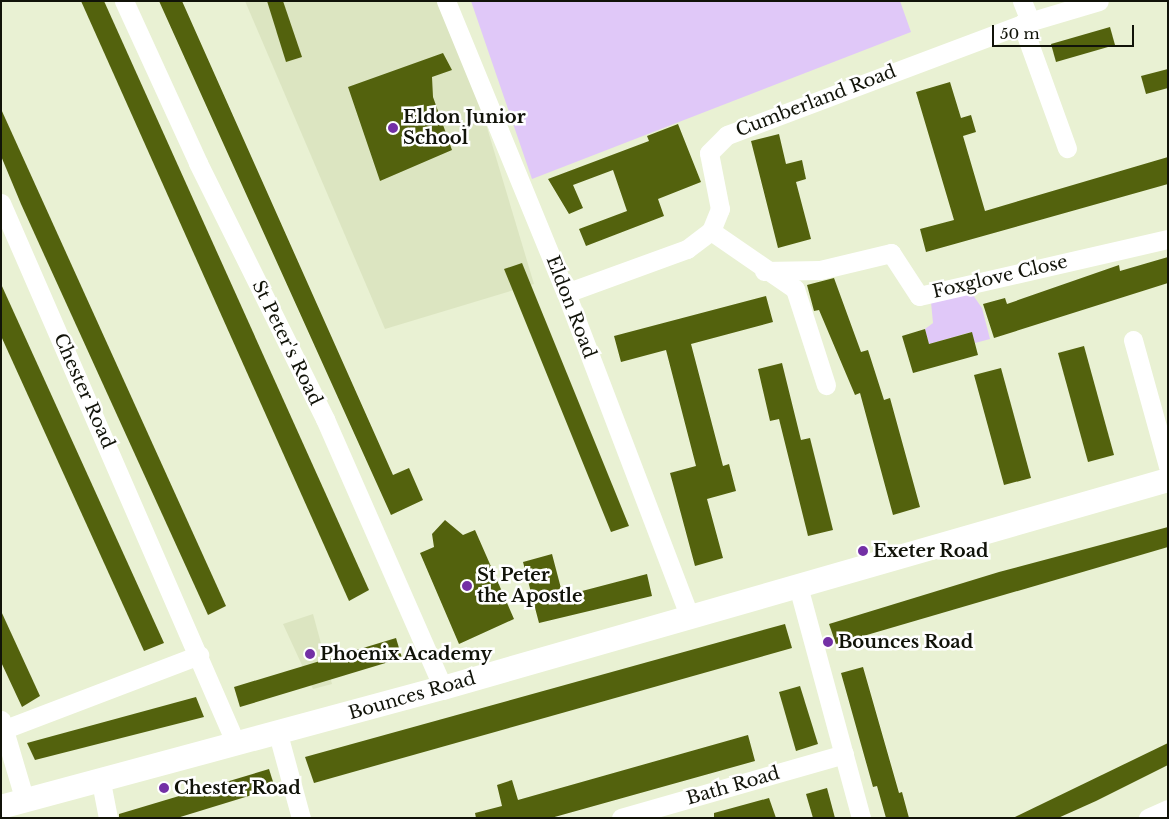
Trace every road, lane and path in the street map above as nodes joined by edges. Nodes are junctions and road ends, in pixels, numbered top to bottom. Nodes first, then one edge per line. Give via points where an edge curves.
1 (124, 1) edge
2 (446, 1) edge
3 (1022, 1) edge
4 (1100, 1) edge
5 (1026, 22) junction
6 (1068, 148) dead end
7 (1, 204) edge
8 (711, 231) junction
9 (1168, 239) edge
10 (764, 271) junction
11 (566, 293) junction
12 (1133, 340) dead end
13 (826, 385) dead end
14 (1168, 466) edge
15 (1168, 480) edge
16 (798, 586) junction
17 (689, 616) junction
18 (199, 655) junction
19 (443, 688) junction
20 (3, 724) edge
21 (278, 734) junction
22 (236, 744) junction
23 (844, 754) junction
24 (101, 782) junction
25 (25, 801) junction
26 (1, 807) edge
27 (1168, 809) edge
28 (108, 818) edge
29 (301, 818) edge
30 (621, 818) edge
31 (861, 818) edge
32 (1148, 818) edge

1 - 19 street, St Peter's Road via 198,162 325,419
2 - 11 street, Eldon Road
3 - 5 street
4 - 5 street, Cumberland Road
5 - 6 street
5 - 8 street, Cumberland Road via 727,135 709,153 720,209
7 - 18 street, Chester Road
8 - 10 street
8 - 11 street via 688,249
9 - 10 street, Foxglove Close via 919,296 891,253 820,270
10 - 13 street via 795,289
11 - 17 street, Eldon Road
12 - 14 street
15 - 16 street, Bounces Road
16 - 17 street, Bounces Road
16 - 23 street
17 - 19 street, Bounces Road
18 - 20 street
18 - 22 street, Chester Road
19 - 21 street, Bounces Road
20 - 25 street
21 - 22 street, Bounces Road
21 - 29 street
22 - 24 street, Bounces Road
23 - 30 street, Bath Road
23 - 31 street
24 - 25 street, Bounces Road
24 - 28 street
25 - 26 street, Bounces Road
27 - 32 street

